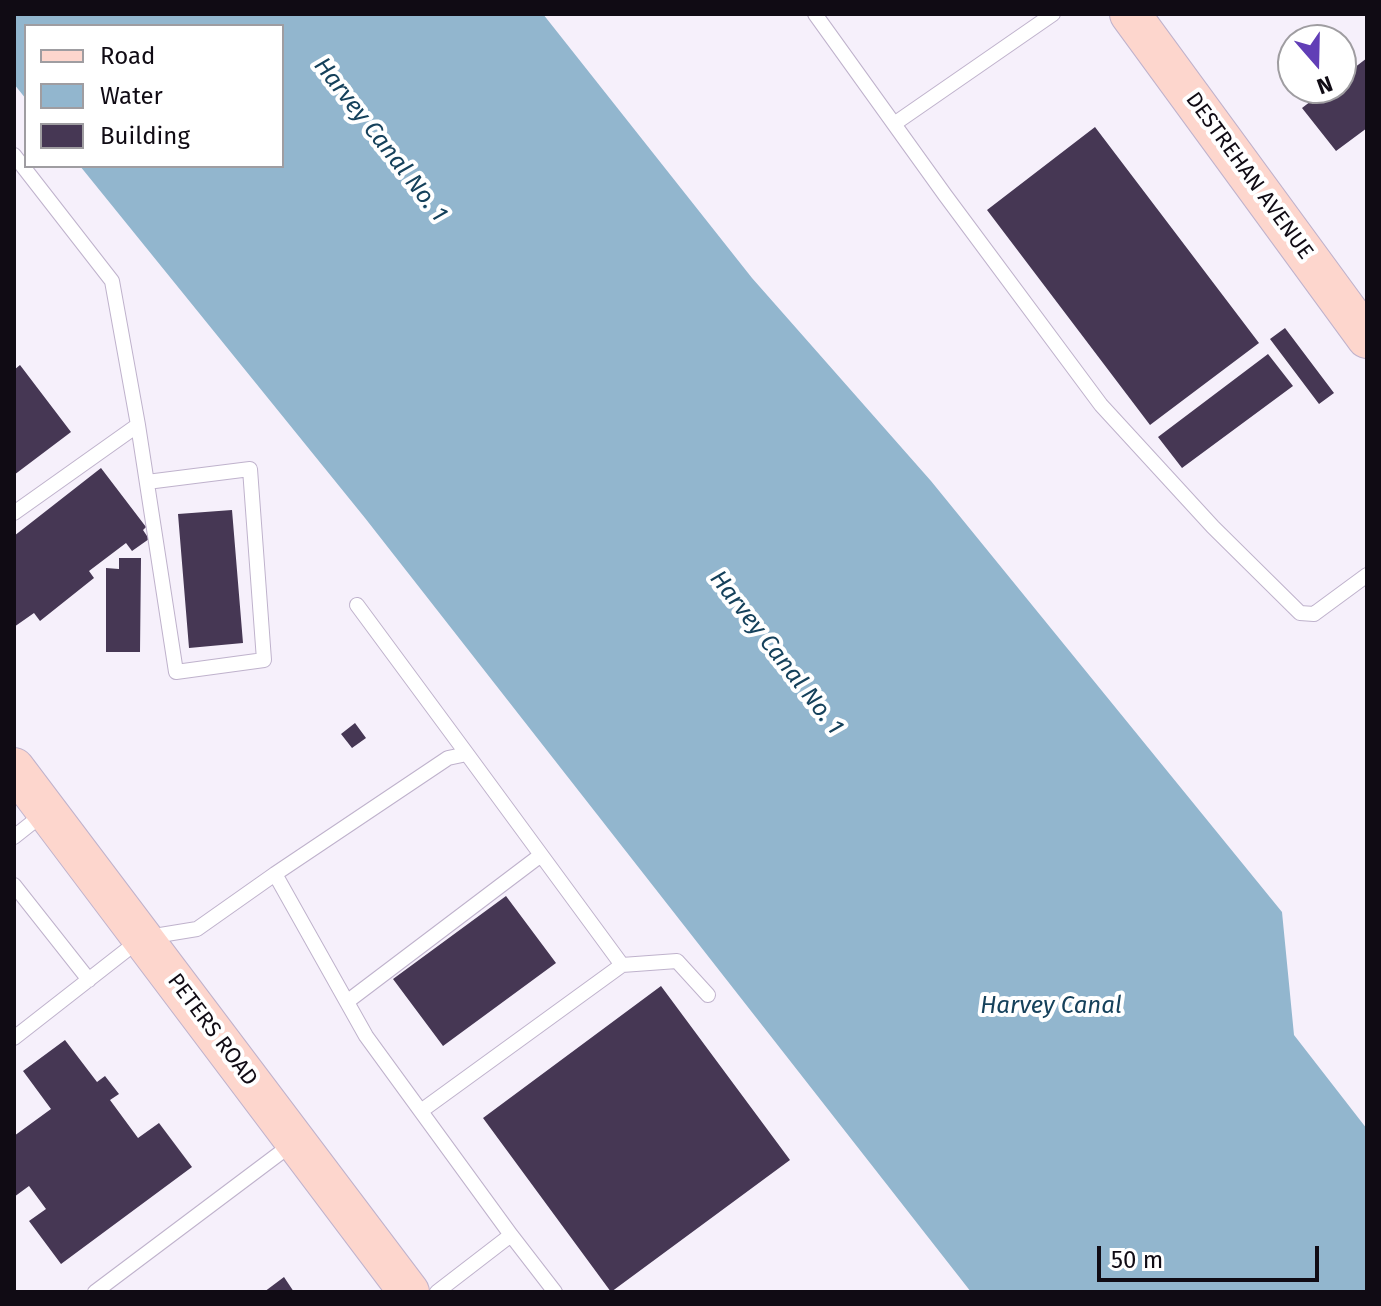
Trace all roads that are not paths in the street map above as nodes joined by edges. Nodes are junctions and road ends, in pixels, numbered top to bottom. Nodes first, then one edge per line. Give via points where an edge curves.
1 (815, 14) edge
2 (1053, 14) edge
3 (1130, 14) edge
4 (894, 124) junction
5 (24, 168) edge
6 (1367, 338) edge
7 (138, 425) junction
8 (147, 482) junction
9 (14, 513) edge
10 (1367, 575) edge
11 (357, 605) dead end
12 (467, 754) junction
13 (14, 768) edge
14 (47, 811) junction
15 (14, 837) edge
16 (541, 855) junction
17 (275, 874) junction
18 (14, 885) edge
19 (142, 938) junction
20 (622, 965) junction
21 (89, 980) junction
22 (708, 995) dead end
23 (348, 1001) junction
24 (14, 1038) edge
25 (421, 1111) junction
26 (295, 1141) junction
27 (511, 1235) junction
28 (95, 1292) edge
29 (409, 1292) edge
30 (437, 1292) edge
31 (555, 1292) edge

1 - 4 lane
2 - 4 lane
3 - 6 main road, DESTREHAN AVENUE
4 - 10 lane via 1101,405 1300,613 1314,614
5 - 7 lane via 112,281
7 - 8 lane
7 - 9 lane
8 - 8 lane via 176,672 264,660 250,469
11 - 12 lane
12 - 16 lane
12 - 17 lane via 448,758
13 - 14 main road, PETERS ROAD
14 - 15 lane
14 - 19 main road, PETERS ROAD
16 - 20 lane
16 - 23 lane
17 - 19 lane via 197,929
17 - 23 lane
18 - 21 lane
19 - 21 lane
19 - 26 main road, PETERS ROAD
20 - 22 lane via 677,961
20 - 25 lane
21 - 24 lane
23 - 25 lane via 366,1036
25 - 27 lane
26 - 28 lane
26 - 29 main road, PETERS ROAD
27 - 30 lane
27 - 31 lane

